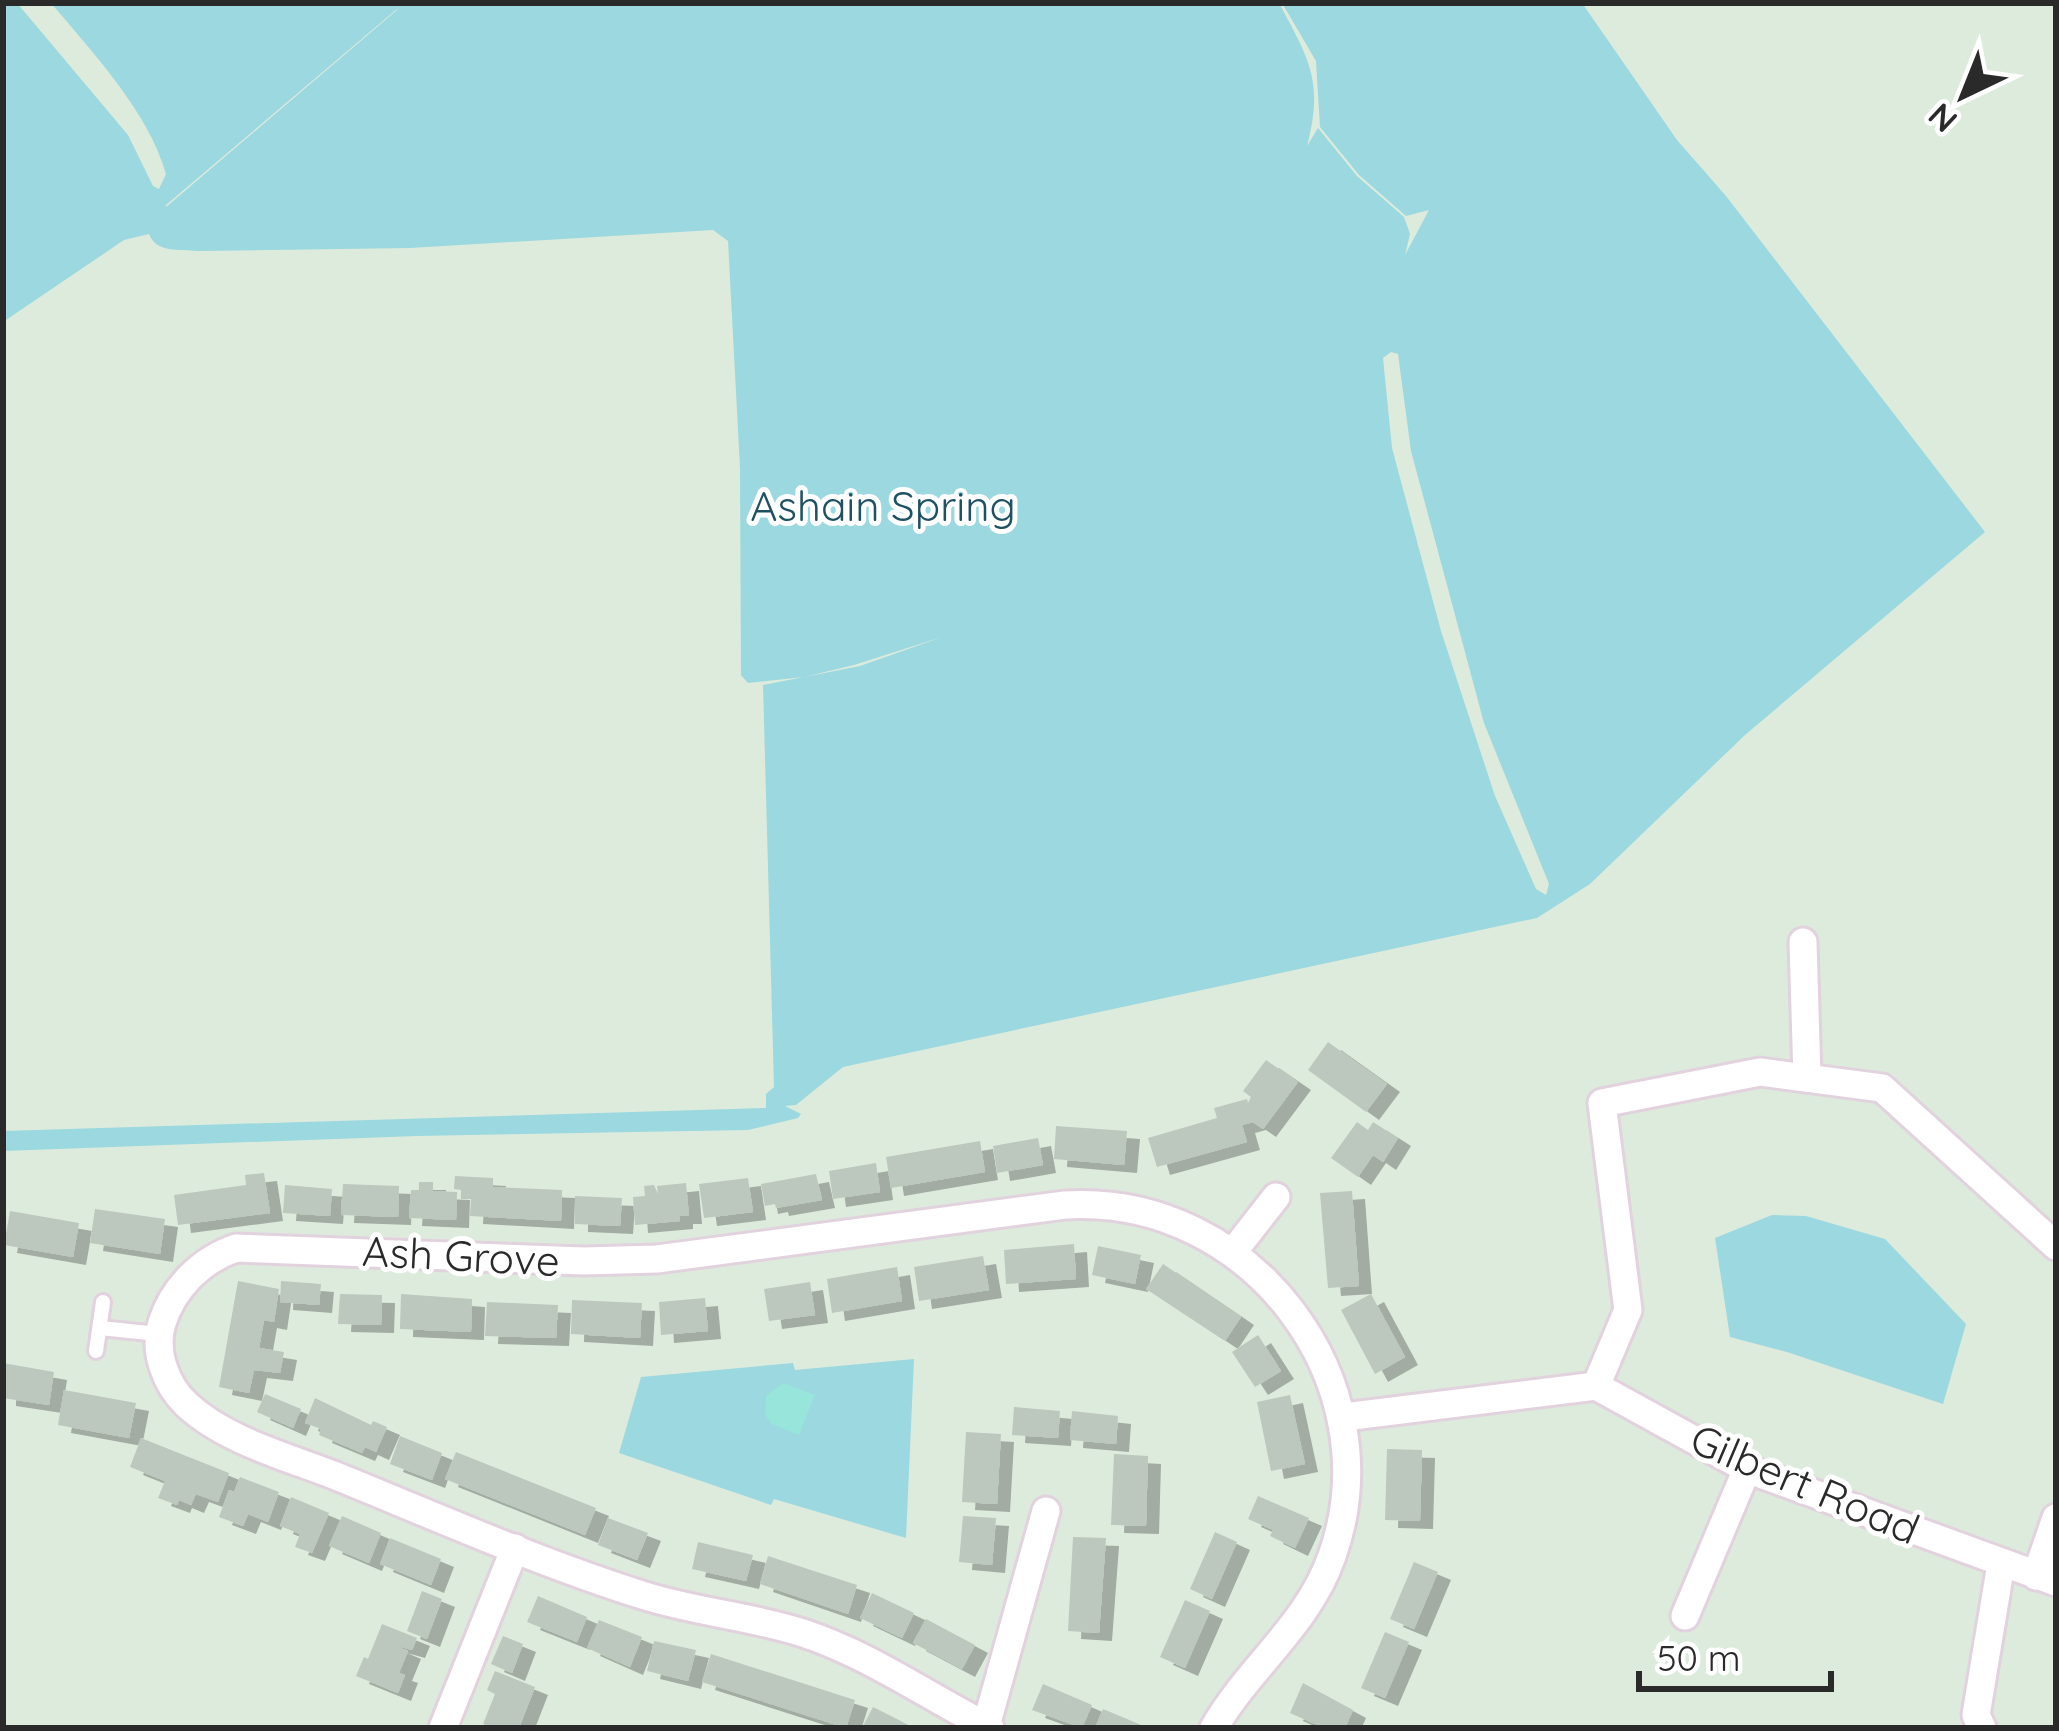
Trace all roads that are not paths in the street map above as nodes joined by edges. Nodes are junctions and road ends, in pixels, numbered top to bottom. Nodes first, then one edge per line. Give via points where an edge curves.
1 (1803, 941) dead end
2 (1807, 1078) junction
3 (1276, 1197) dead end
4 (2056, 1246) edge
5 (1233, 1252) junction
6 (104, 1302) dead end
7 (100, 1328) junction
8 (158, 1334) junction
9 (96, 1351) dead end
10 (1596, 1386) junction
11 (1344, 1418) junction
12 (1748, 1469) junction
13 (1046, 1511) dead end
14 (2056, 1519) edge
15 (515, 1548) junction
16 (2001, 1564) junction
17 (2046, 1579) edge
18 (1684, 1616) dead end
19 (988, 1727) edge
20 (443, 1728) edge
21 (1214, 1728) edge
22 (1982, 1728) edge

1 - 2 street
2 - 4 street via 1882,1088
2 - 10 street via 1760,1072 1602,1103 1628,1310
3 - 5 street
5 - 8 street, Ash Grove via 1159,1218 1090,1203 658,1258 236,1248 184,1282
5 - 11 street, Ash Grove via 1305,1330
6 - 7 lane
7 - 8 lane
7 - 9 lane
8 - 15 street via 172,1388 203,1418
10 - 11 street
10 - 12 street, Gilbert Road
11 - 21 street, Ash Grove via 1348,1487 1320,1586
12 - 16 street, Gilbert Road
12 - 18 street
13 - 19 street
14 - 17 street
15 - 19 street via 646,1597 840,1647
15 - 20 street
16 - 17 street, Gilbert Road
16 - 22 street via 1976,1715

